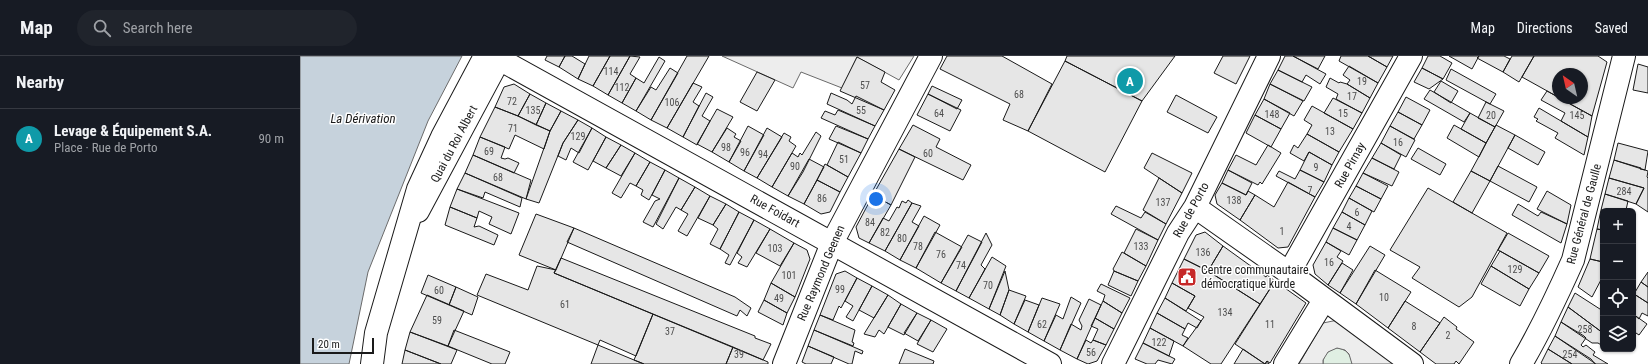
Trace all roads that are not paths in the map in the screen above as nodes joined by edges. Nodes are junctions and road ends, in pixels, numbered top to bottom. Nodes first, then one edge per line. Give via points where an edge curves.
1 (931, 56) edge
2 (1269, 56) edge
3 (1411, 56) edge
4 (1624, 56) edge
5 (495, 57) edge
6 (1195, 207) junction
7 (832, 243) junction
8 (1289, 273) junction
9 (1324, 300) junction
10 (372, 364) edge
11 (784, 364) edge
12 (1050, 364) edge
13 (1113, 364) edge
14 (1285, 364) edge
15 (1412, 364) edge
16 (1521, 364) edge

1 - 7 street, Rue Raymond Geenen
2 - 6 street, Rue de Porto
3 - 8 street, Rue Pirnay
4 - 16 street, Rue Général de Gaulle via 1573,260 1539,333
5 - 7 street, Rue Foidart
5 - 10 street, Quai du Roi Albert via 442,137 418,189 376,333
6 - 8 street
6 - 13 street, Rue de Porto via 1178,233
7 - 11 street, Rue Raymond Geenen
7 - 12 street, Rue Foidart
8 - 9 street
9 - 14 street
9 - 15 street

